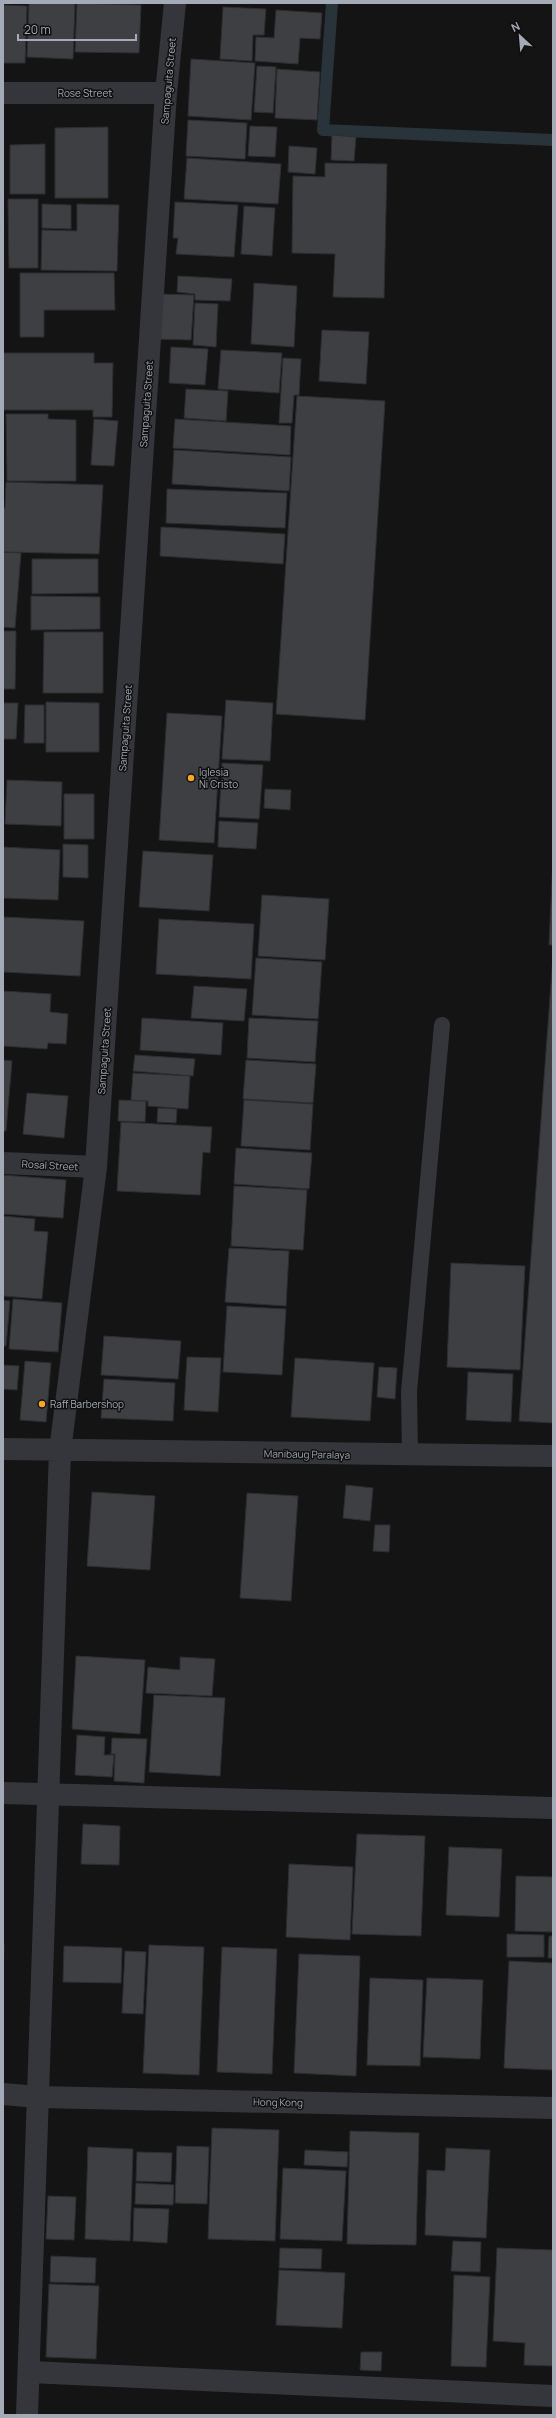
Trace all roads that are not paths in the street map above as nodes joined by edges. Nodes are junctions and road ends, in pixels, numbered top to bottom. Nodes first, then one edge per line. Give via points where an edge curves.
1 (175, 3) edge
2 (3, 92) edge
3 (166, 93) junction
4 (442, 1025) dead end
5 (3, 1163) edge
6 (96, 1167) junction
7 (3, 1449) edge
8 (60, 1451) junction
9 (410, 1455) junction
10 (553, 1456) edge
11 (3, 1793) edge
12 (49, 1794) junction
13 (553, 1808) edge
14 (3, 2094) edge
15 (39, 2097) junction
16 (553, 2108) edge
17 (30, 2372) junction
18 (553, 2396) edge
19 (27, 2415) edge

1 - 3 street, Sampaguita Street
2 - 3 street, Rose Street
3 - 6 street, Sampaguita Street
4 - 9 lane via 410,1392
5 - 6 street, Rosal Street
6 - 8 street, Sampaguita Street
7 - 8 street, Manibaug Paralaya
8 - 9 street, Manibaug Paralaya
8 - 12 street, Sampaguita Street
9 - 10 street, Manibaug Paralaya
11 - 12 street
12 - 13 street
12 - 15 street, Sampaguita Street
14 - 15 street, Hong Kong
15 - 16 street, Hong Kong
15 - 17 street, Sampaguita Street
17 - 18 street
17 - 19 street, Sampaguita Street

